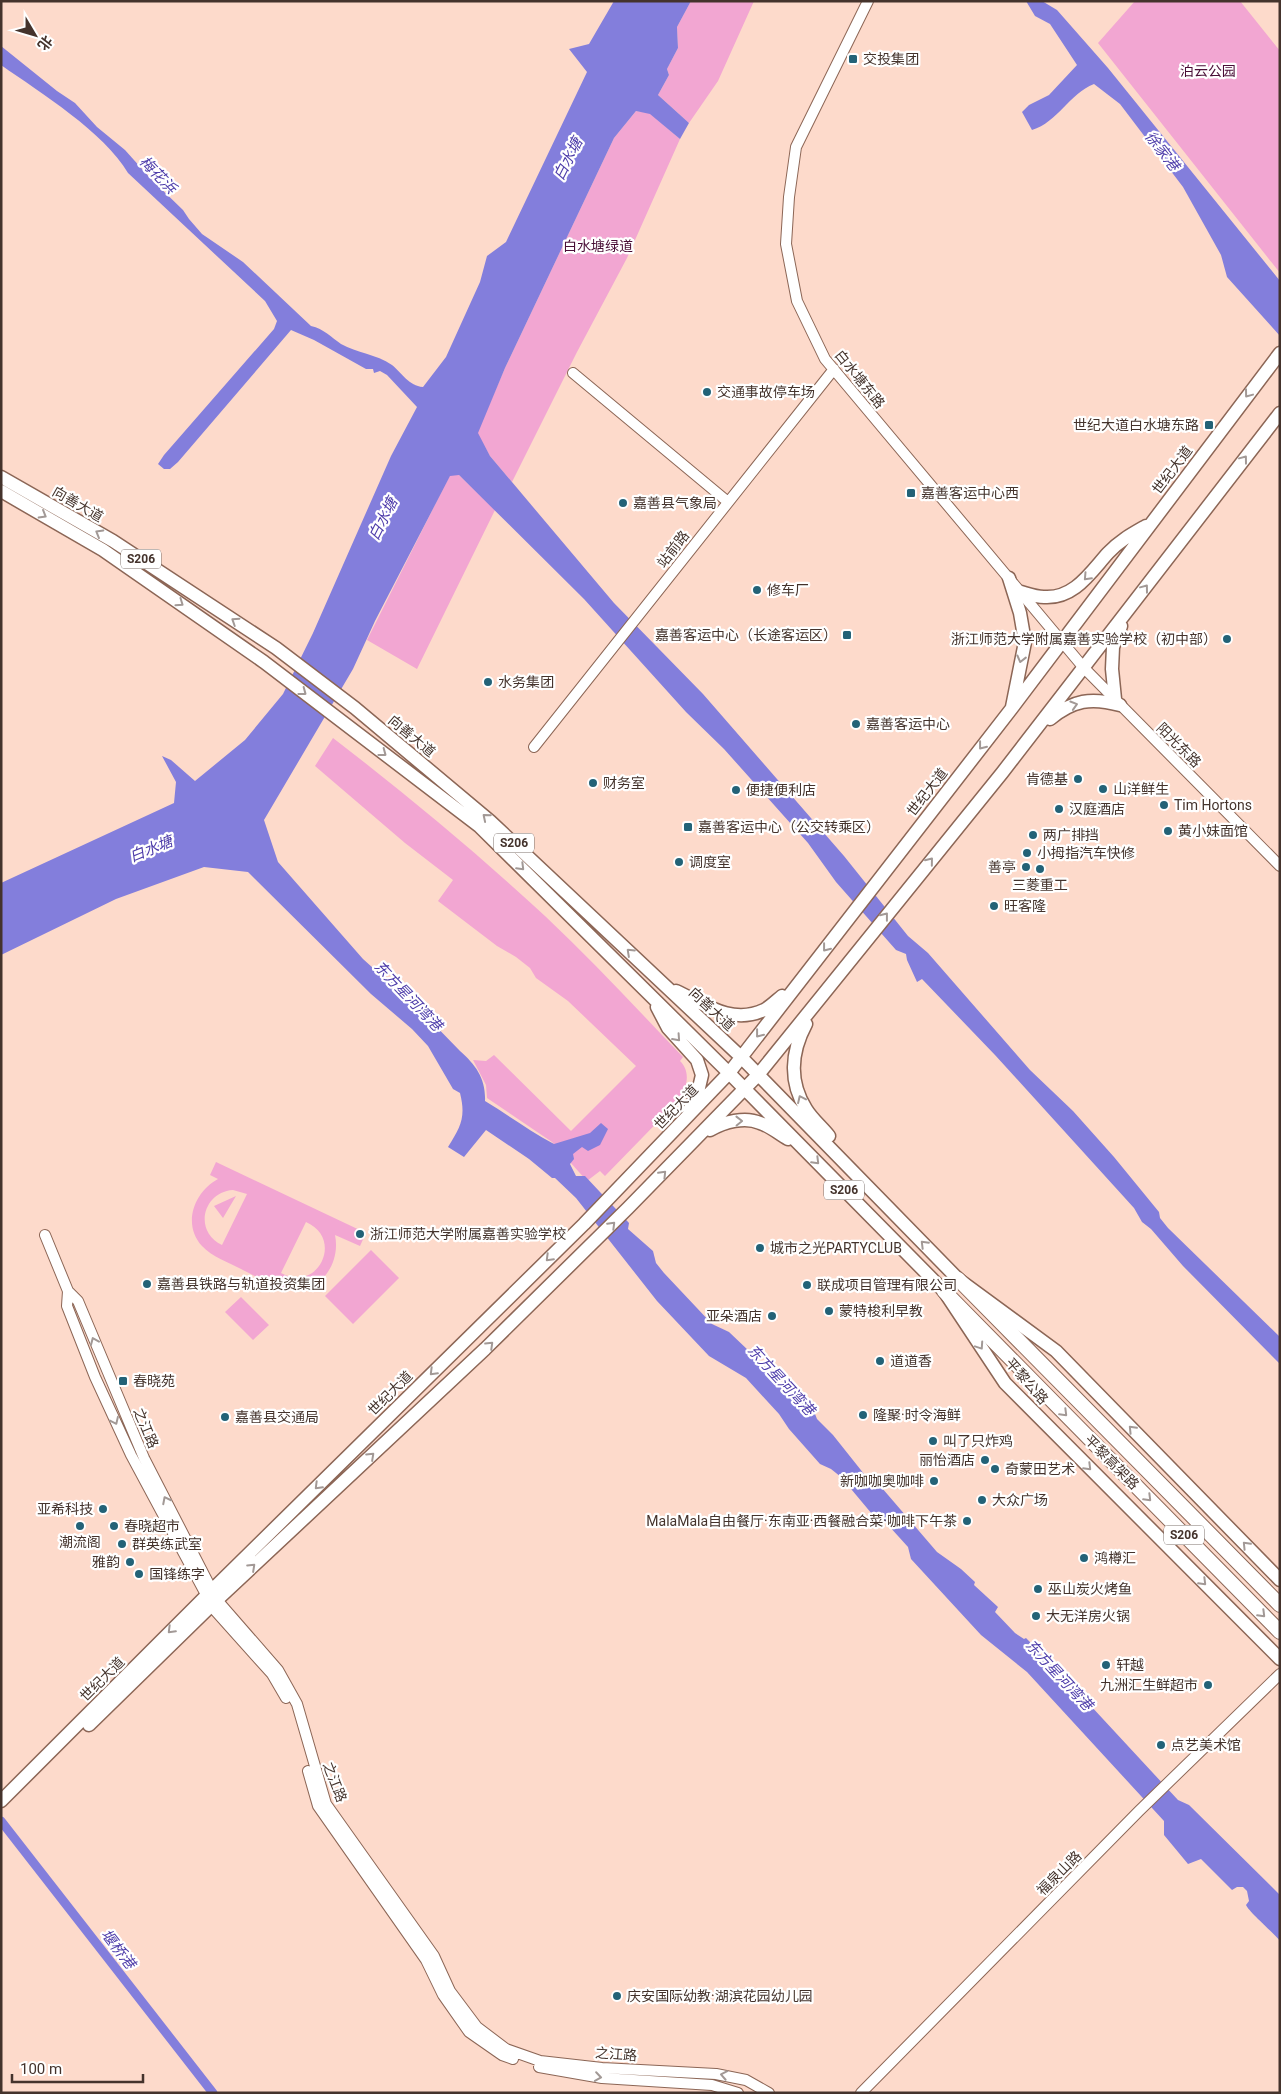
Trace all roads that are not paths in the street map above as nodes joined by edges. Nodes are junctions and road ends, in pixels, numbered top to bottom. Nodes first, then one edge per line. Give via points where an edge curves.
1 (868, 1) edge
2 (1279, 354) edge
3 (834, 369) junction
4 (573, 373) dead end
5 (1280, 412) edge
6 (1, 477) edge
7 (1, 491) edge
8 (728, 502) junction
9 (1150, 524) junction
10 (1009, 578) junction
11 (1021, 592) junction
12 (1127, 612) junction
13 (1062, 641) junction
14 (1084, 668) junction
15 (1117, 702) junction
16 (1012, 708) junction
17 (534, 747) dead end
18 (1002, 772) junction
19 (1280, 866) edge
20 (798, 983) junction
21 (666, 986) junction
22 (651, 996) junction
23 (819, 1000) junction
24 (742, 1057) junction
25 (729, 1073) junction
26 (758, 1075) junction
27 (745, 1089) junction
28 (682, 1122) junction
29 (696, 1140) junction
30 (799, 1144) junction
31 (849, 1167) junction
32 (45, 1235) dead end
33 (958, 1278) junction
34 (944, 1291) junction
35 (1280, 1580) edge
36 (212, 1599) junction
37 (1280, 1605) edge
38 (1280, 1632) edge
39 (1280, 1659) edge
40 (1280, 1674) edge
41 (24, 1783) junction
42 (1, 1801) edge
43 (1, 1811) edge
44 (738, 2093) edge
45 (768, 2093) edge
46 (861, 2093) edge

1 - 3 street, 白水塘东路 via 796,147 788,197 786,244 797,301 825,359
2 -> 9 main road, 世纪大道
3 - 8 street, 站前路
3 - 10 street, 白水塘东路
4 - 8 street
12 -> 5 main road, 世纪大道
21 -> 6 main road, 向善大道 / S206 via 490,820 355,708 276,648 113,541
7 -> 22 main road, 向善大道 / S206 via 103,550 264,662 479,826
8 - 17 street, 站前路
9 -> 11 main road via 1124,538 1070,592 1043,597
9 - 13 main road, 世纪大道
10 - 11 street, 白水塘东路
10 -> 16 main road via 1025,642
11 - 13 street, 白水塘东路
12 - 14 main road, 世纪大道
12 - 15 main road via 1113,647 1112,669
13 - 14 street, 阳光东路
13 - 16 main road, 世纪大道
14 - 15 street, 阳光东路
14 - 18 main road, 世纪大道
18 -> 15 main road via 1016,763 1048,721 1064,708 1091,700
15 - 19 street, 阳光东路
16 -> 20 main road, 世纪大道
23 -> 18 main road, 世纪大道
20 - 21 main road via 764,1010 742,1016 722,1014
20 -> 24 main road, 世纪大道
21 - 24 main road, 向善大道 / S206
22 - 25 main road, 向善大道 / S206
22 -> 28 main road via 668,1028 697,1060 702,1075 698,1092
23 - 26 main road, 世纪大道
31 -> 23 main road via 837,1145 806,1110 793,1074 794,1053
24 - 25 main road, 世纪大道
24 - 26 main road, 向善大道 / S206
25 - 27 main road, 向善大道 / S206
25 - 28 main road, 世纪大道
26 - 27 main road, 世纪大道
26 - 31 main road, S206
27 - 29 main road, 世纪大道
27 - 30 main road, 平黎公路 / S206
28 -> 36 main road, 世纪大道
29 -> 30 main road via 716,1126 730,1121 746,1121 760,1122
36 -> 29 main road, 世纪大道 via 486,1349
30 -> 34 main road, 平黎公路 / S206
33 -> 31 main road, S206
32 - 36 street, 之江路 via 68,1291 78,1301 144,1458
35 -> 33 main road via 1056,1352
33 - 37 highway, 平黎高架路 / S206
34 -> 38 highway, 平黎高架路 / S206
34 -> 39 main road, 平黎公路 via 1005,1383
36 - 41 main road, 世纪大道
36 -> 44 street, 之江路 via 272,1674 290,1706 318,1806 426,1960 443,1995 469,2032 502,2055 537,2067 602,2078 712,2085
45 -> 36 street, 之江路 via 746,2080 716,2074 540,2061 506,2049 477,2026 450,1992 434,1956 326,1804 297,1704 278,1670
40 - 46 street, 福泉山路 via 1139,1811
41 - 42 main road, 世纪大道
41 - 43 main road, 世纪大道

